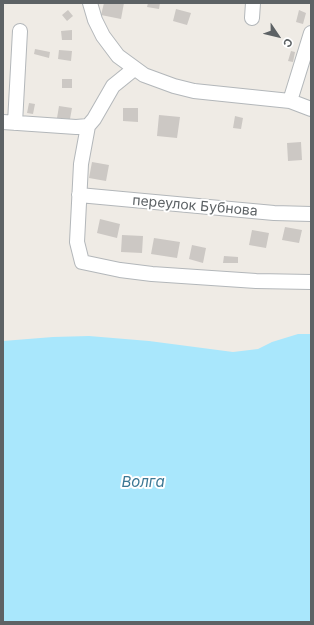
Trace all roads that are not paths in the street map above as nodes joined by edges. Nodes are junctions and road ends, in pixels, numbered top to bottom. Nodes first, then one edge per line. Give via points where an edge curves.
1 (90, 3) edge
2 (253, 3) edge
3 (252, 18) dead end
4 (20, 31) dead end
5 (311, 33) edge
6 (134, 69) junction
7 (290, 101) junction
8 (311, 110) edge
9 (9, 122) edge
10 (88, 126) junction
11 (79, 195) junction
12 (311, 214) edge
13 (311, 282) edge

1 - 6 street via 103,36 118,56
2 - 3 street
4 - 9 street
5 - 7 street
6 - 7 street via 174,86
6 - 10 street via 113,86
7 - 8 street
9 - 10 street
10 - 11 street via 81,164
11 - 12 street, переулок Бубнова via 274,213
11 - 13 street via 77,242 82,262 152,274

